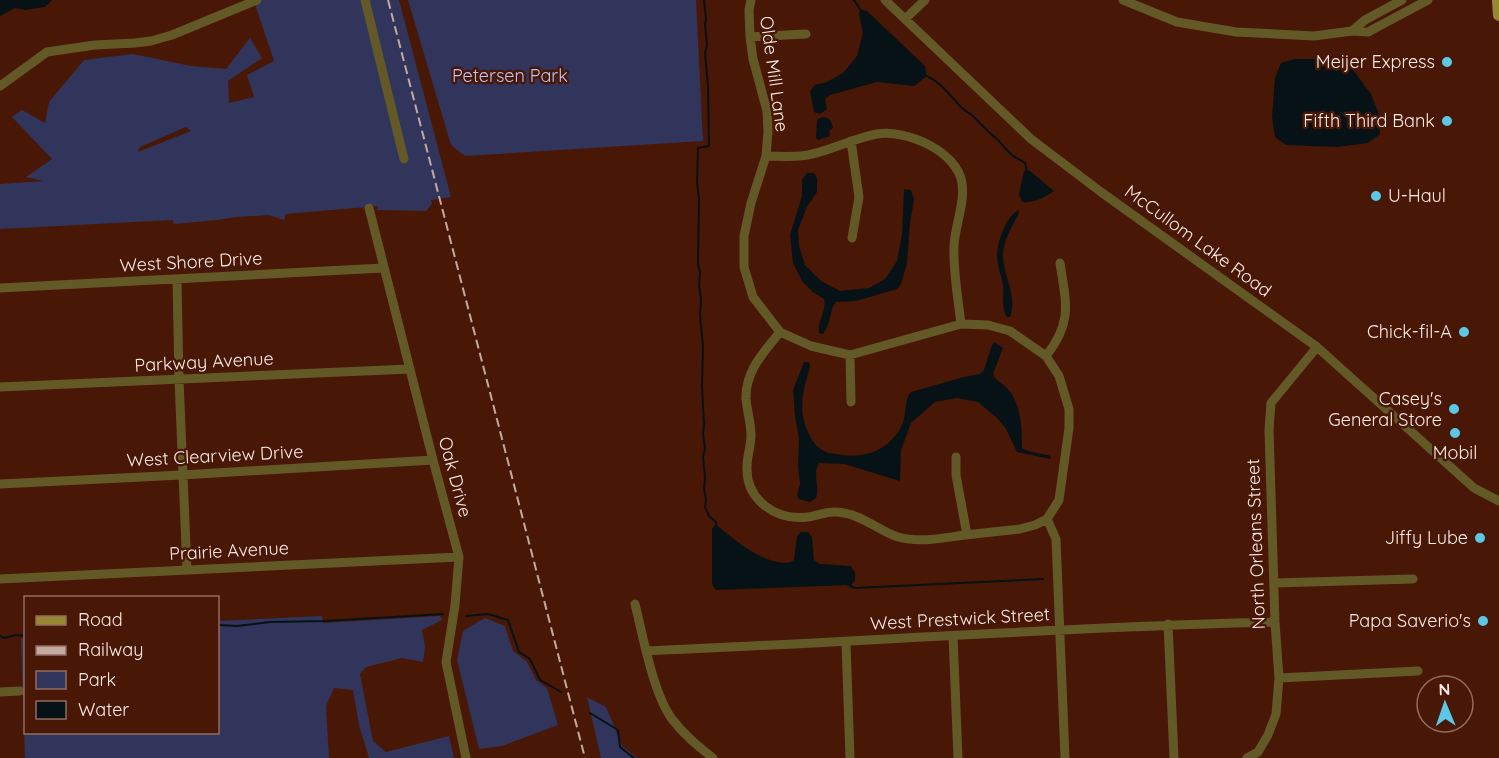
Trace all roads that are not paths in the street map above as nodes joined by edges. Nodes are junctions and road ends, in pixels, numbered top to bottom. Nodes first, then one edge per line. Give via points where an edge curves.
1 (258, 0) edge
2 (365, 0) edge
3 (751, 0) edge
4 (885, 0) edge
5 (925, 0) edge
6 (1123, 0) edge
7 (1402, 0) edge
8 (1428, 0) edge
9 (1498, 0) edge
10 (1413, 3) edge
11 (1499, 15) edge
12 (905, 19) junction
13 (1352, 31) junction
14 (806, 34) dead end
15 (750, 37) junction
16 (0, 86) edge
17 (851, 141) junction
18 (766, 156) junction
19 (405, 159) dead end
20 (369, 208) dead end
21 (852, 238) dead end
22 (1060, 263) dead end
23 (383, 267) junction
24 (177, 279) junction
25 (0, 288) edge
26 (961, 324) junction
27 (780, 332) junction
28 (1317, 347) junction
29 (850, 355) junction
30 (1046, 356) junction
31 (410, 369) junction
32 (179, 380) junction
33 (0, 387) edge
34 (851, 402) dead end
35 (956, 457) dead end
36 (433, 460) junction
37 (182, 475) junction
38 (0, 484) edge
39 (1499, 501) edge
40 (1047, 519) junction
41 (967, 535) junction
42 (459, 557) junction
43 (187, 570) junction
44 (0, 579) edge
45 (1413, 579) dead end
46 (1274, 583) junction
47 (635, 604) dead end
48 (1275, 621) junction
49 (1168, 624) junction
50 (1059, 630) junction
51 (953, 636) junction
52 (846, 642) junction
53 (646, 651) junction
54 (1418, 671) dead end
55 (1279, 678) junction
56 (20, 691) dead end
57 (0, 692) edge
58 (1258, 752) junction
59 (466, 758) edge
60 (713, 758) edge
61 (850, 758) edge
62 (958, 758) edge
63 (1065, 758) edge
64 (1174, 758) edge
65 (1247, 758) edge
66 (1267, 758) edge

1 - 16 street via 151,41 47,52
2 - 19 street
3 - 15 street, Olde Mill Lane
4 - 12 street, McCullom Lake Road
5 - 12 street
6 - 13 street via 1177,22 1236,32 1314,36
7 - 13 street
8 - 10 street
9 - 11 main road
10 - 13 street via 1368,32
12 - 28 street, McCullom Lake Road via 1031,139
14 - 15 street
15 - 18 street, Olde Mill Lane via 766,111
17 - 18 street via 810,155
17 - 21 street via 859,197
17 - 26 street via 879,134 912,137 944,154 953,165 963,194 954,246
18 - 27 street, Olde Mill Lane via 744,236 744,267 753,297
20 - 23 street, Oak Drive
22 - 30 street via 1067,304 1065,324
23 - 24 street, West Shore Drive
23 - 31 street, Oak Drive
24 - 25 street, West Shore Drive
24 - 32 street
26 - 29 street, Olde Mill Lane
26 - 30 street, Olde Mill Lane via 1010,331
27 - 29 street, Olde Mill Lane via 811,346
27 - 41 street via 750,373 746,398 751,436 747,475 753,494 761,503 773,513 792,518 843,512 897,537 916,540
28 - 39 street, McCullom Lake Road via 1474,488
28 - 46 street, North Orleans Street via 1271,403
29 - 34 street
30 - 40 street, Olde Mill Lane via 1059,376 1069,409 1059,500
31 - 32 street, Parkway Avenue
31 - 36 street, Oak Drive
32 - 33 street, Parkway Avenue
32 - 37 street
35 - 41 street
36 - 37 street, West Clearview Drive
36 - 42 street, Oak Drive
37 - 38 street, West Clearview Drive
37 - 43 street
40 - 41 street via 1020,529
40 - 50 street via 1056,539
42 - 43 street, Prairie Avenue
42 - 59 street, Oak Drive via 446,662
43 - 44 street, Prairie Avenue
45 - 46 street
46 - 48 street, North Orleans Street
47 - 53 street
48 - 49 street, West Prestwick Street
48 - 55 street, North Orleans Street
49 - 50 street, West Prestwick Street
49 - 64 street
50 - 51 street, West Prestwick Street
50 - 63 street
51 - 52 street, West Prestwick Street
51 - 62 street
52 - 53 street, West Prestwick Street
52 - 61 street
53 - 60 street via 671,718
54 - 55 street
55 - 58 street, North Orleans Street via 1276,714
56 - 57 street
58 - 65 street
58 - 66 street

